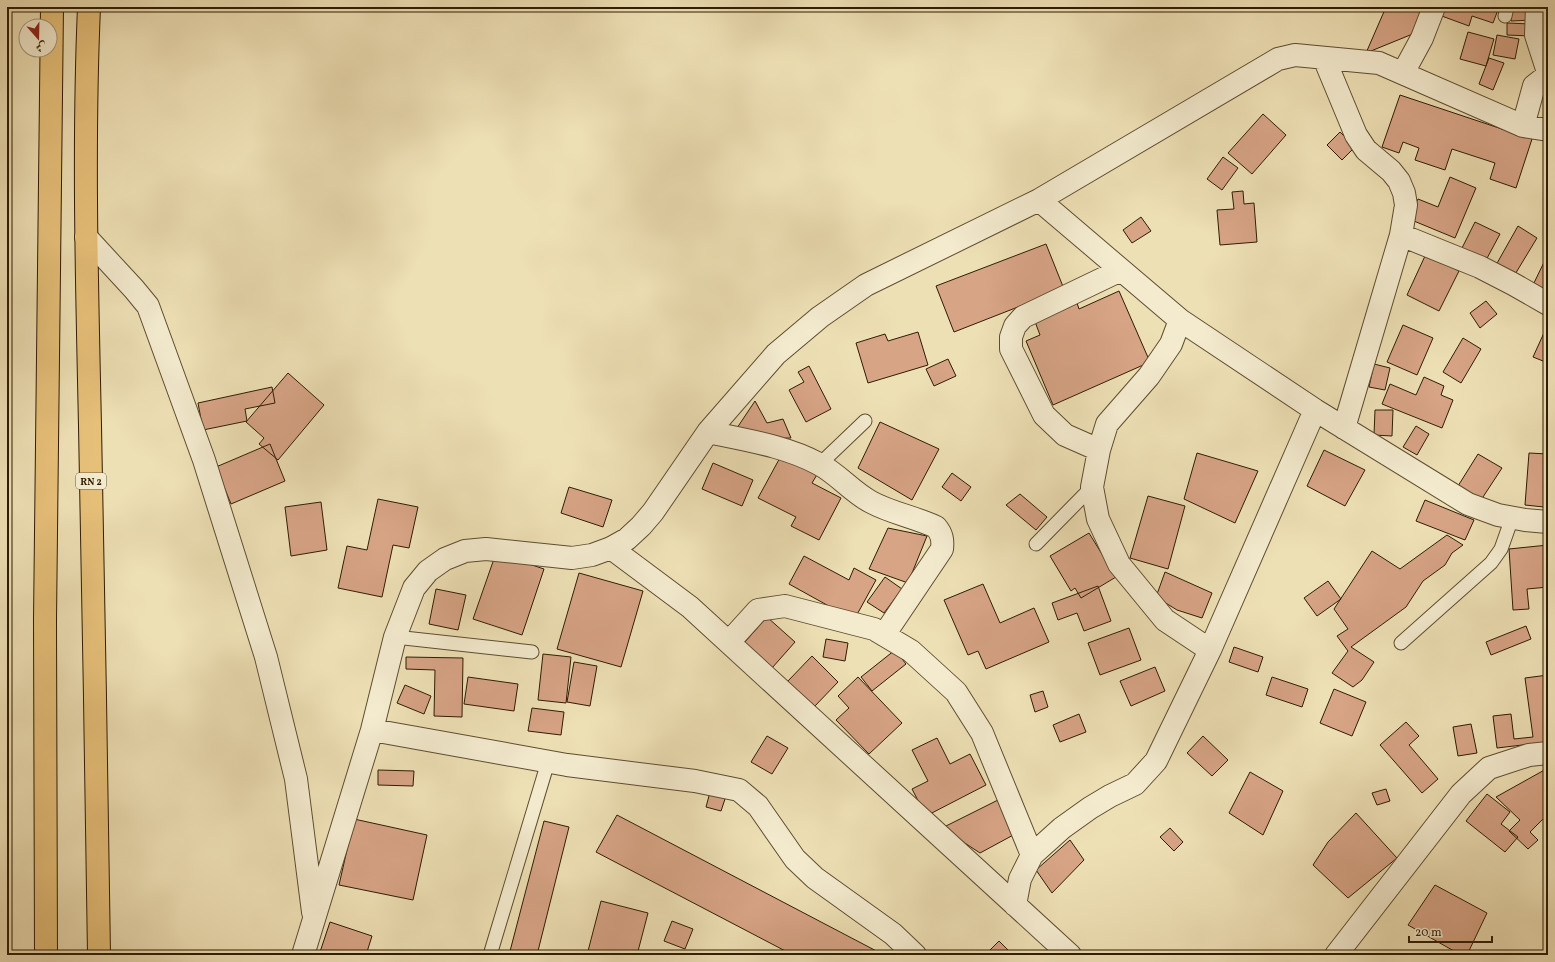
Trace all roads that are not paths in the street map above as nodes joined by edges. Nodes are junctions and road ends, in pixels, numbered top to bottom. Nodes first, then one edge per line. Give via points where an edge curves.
1 (52, 7) edge
2 (89, 7) edge
3 (1434, 7) edge
4 (1537, 7) edge
5 (1324, 58) junction
6 (1548, 72) edge
7 (1403, 73) junction
8 (1548, 75) edge
9 (1523, 126) junction
10 (1548, 130) edge
11 (1039, 200) junction
12 (1401, 235) junction
13 (86, 237) junction
14 (1121, 270) junction
15 (1548, 304) edge
16 (1180, 320) junction
17 (1315, 410) junction
18 (865, 421) dead end
19 (1344, 428) junction
20 (708, 432) junction
21 (1099, 450) junction
22 (820, 464) junction
23 (1092, 487) junction
24 (1512, 518) junction
25 (1548, 522) edge
26 (1036, 544) dead end
27 (611, 548) junction
28 (884, 635) junction
29 (395, 636) junction
30 (729, 642) junction
31 (1401, 642) dead end
32 (1210, 650) junction
33 (532, 652) dead end
34 (372, 730) junction
35 (1548, 753) edge
36 (548, 762) junction
37 (1032, 855) junction
38 (1015, 905) junction
39 (314, 919) junction
40 (46, 955) edge
41 (99, 955) edge
42 (303, 955) edge
43 (490, 955) edge
44 (915, 955) edge
45 (1070, 955) edge
46 (1336, 955) edge

1 - 40 highway via 44,620
2 - 13 highway, RN 2 via 86,74
3 - 7 street via 1422,38
4 - 6 street via 1536,35
5 - 7 street via 1379,63
5 - 11 street via 1294,55 1278,60
5 - 12 street via 1356,135 1366,150 1399,181 1406,205
7 - 9 street
8 - 9 street via 1534,86
9 - 10 street
11 - 14 street
11 - 20 street via 866,285 820,317 776,354
12 - 15 street via 1480,267
12 - 19 street
13 - 39 street via 148,306 204,460 266,657 296,779
13 - 41 highway, RN 2
14 - 16 street
14 - 21 street via 1023,317 1015,326 1011,337 1011,349 1044,415 1065,435
16 - 17 street
16 - 21 street via 1170,344 1149,376 1107,424
17 - 19 street
17 - 32 street
18 - 22 lane
19 - 24 street via 1468,504
20 - 22 street via 768,444
20 - 27 street via 653,512 628,539
21 - 23 street
22 - 28 street via 859,495 936,527 941,533 942,549
23 - 26 lane
23 - 32 street via 1098,519 1119,564 1165,620
24 - 25 street
24 - 31 lane via 1501,549 1491,563
27 - 29 street via 592,555 572,558 486,549 465,551 445,559 428,571 414,588
27 - 30 street via 690,607
28 - 30 street via 874,629 785,606 758,610
28 - 37 street via 911,651 956,692 982,733
29 - 33 lane
29 - 34 street
30 - 38 street
32 - 37 street via 1156,761 1135,784 1090,808 1062,828
34 - 36 street
34 - 39 street
35 - 46 street via 1529,755 1489,768 1461,794
36 - 43 lane
36 - 44 street via 695,781 739,790 758,806 795,859 815,878 893,934
37 - 38 street via 1020,879
38 - 45 street
39 - 42 street

